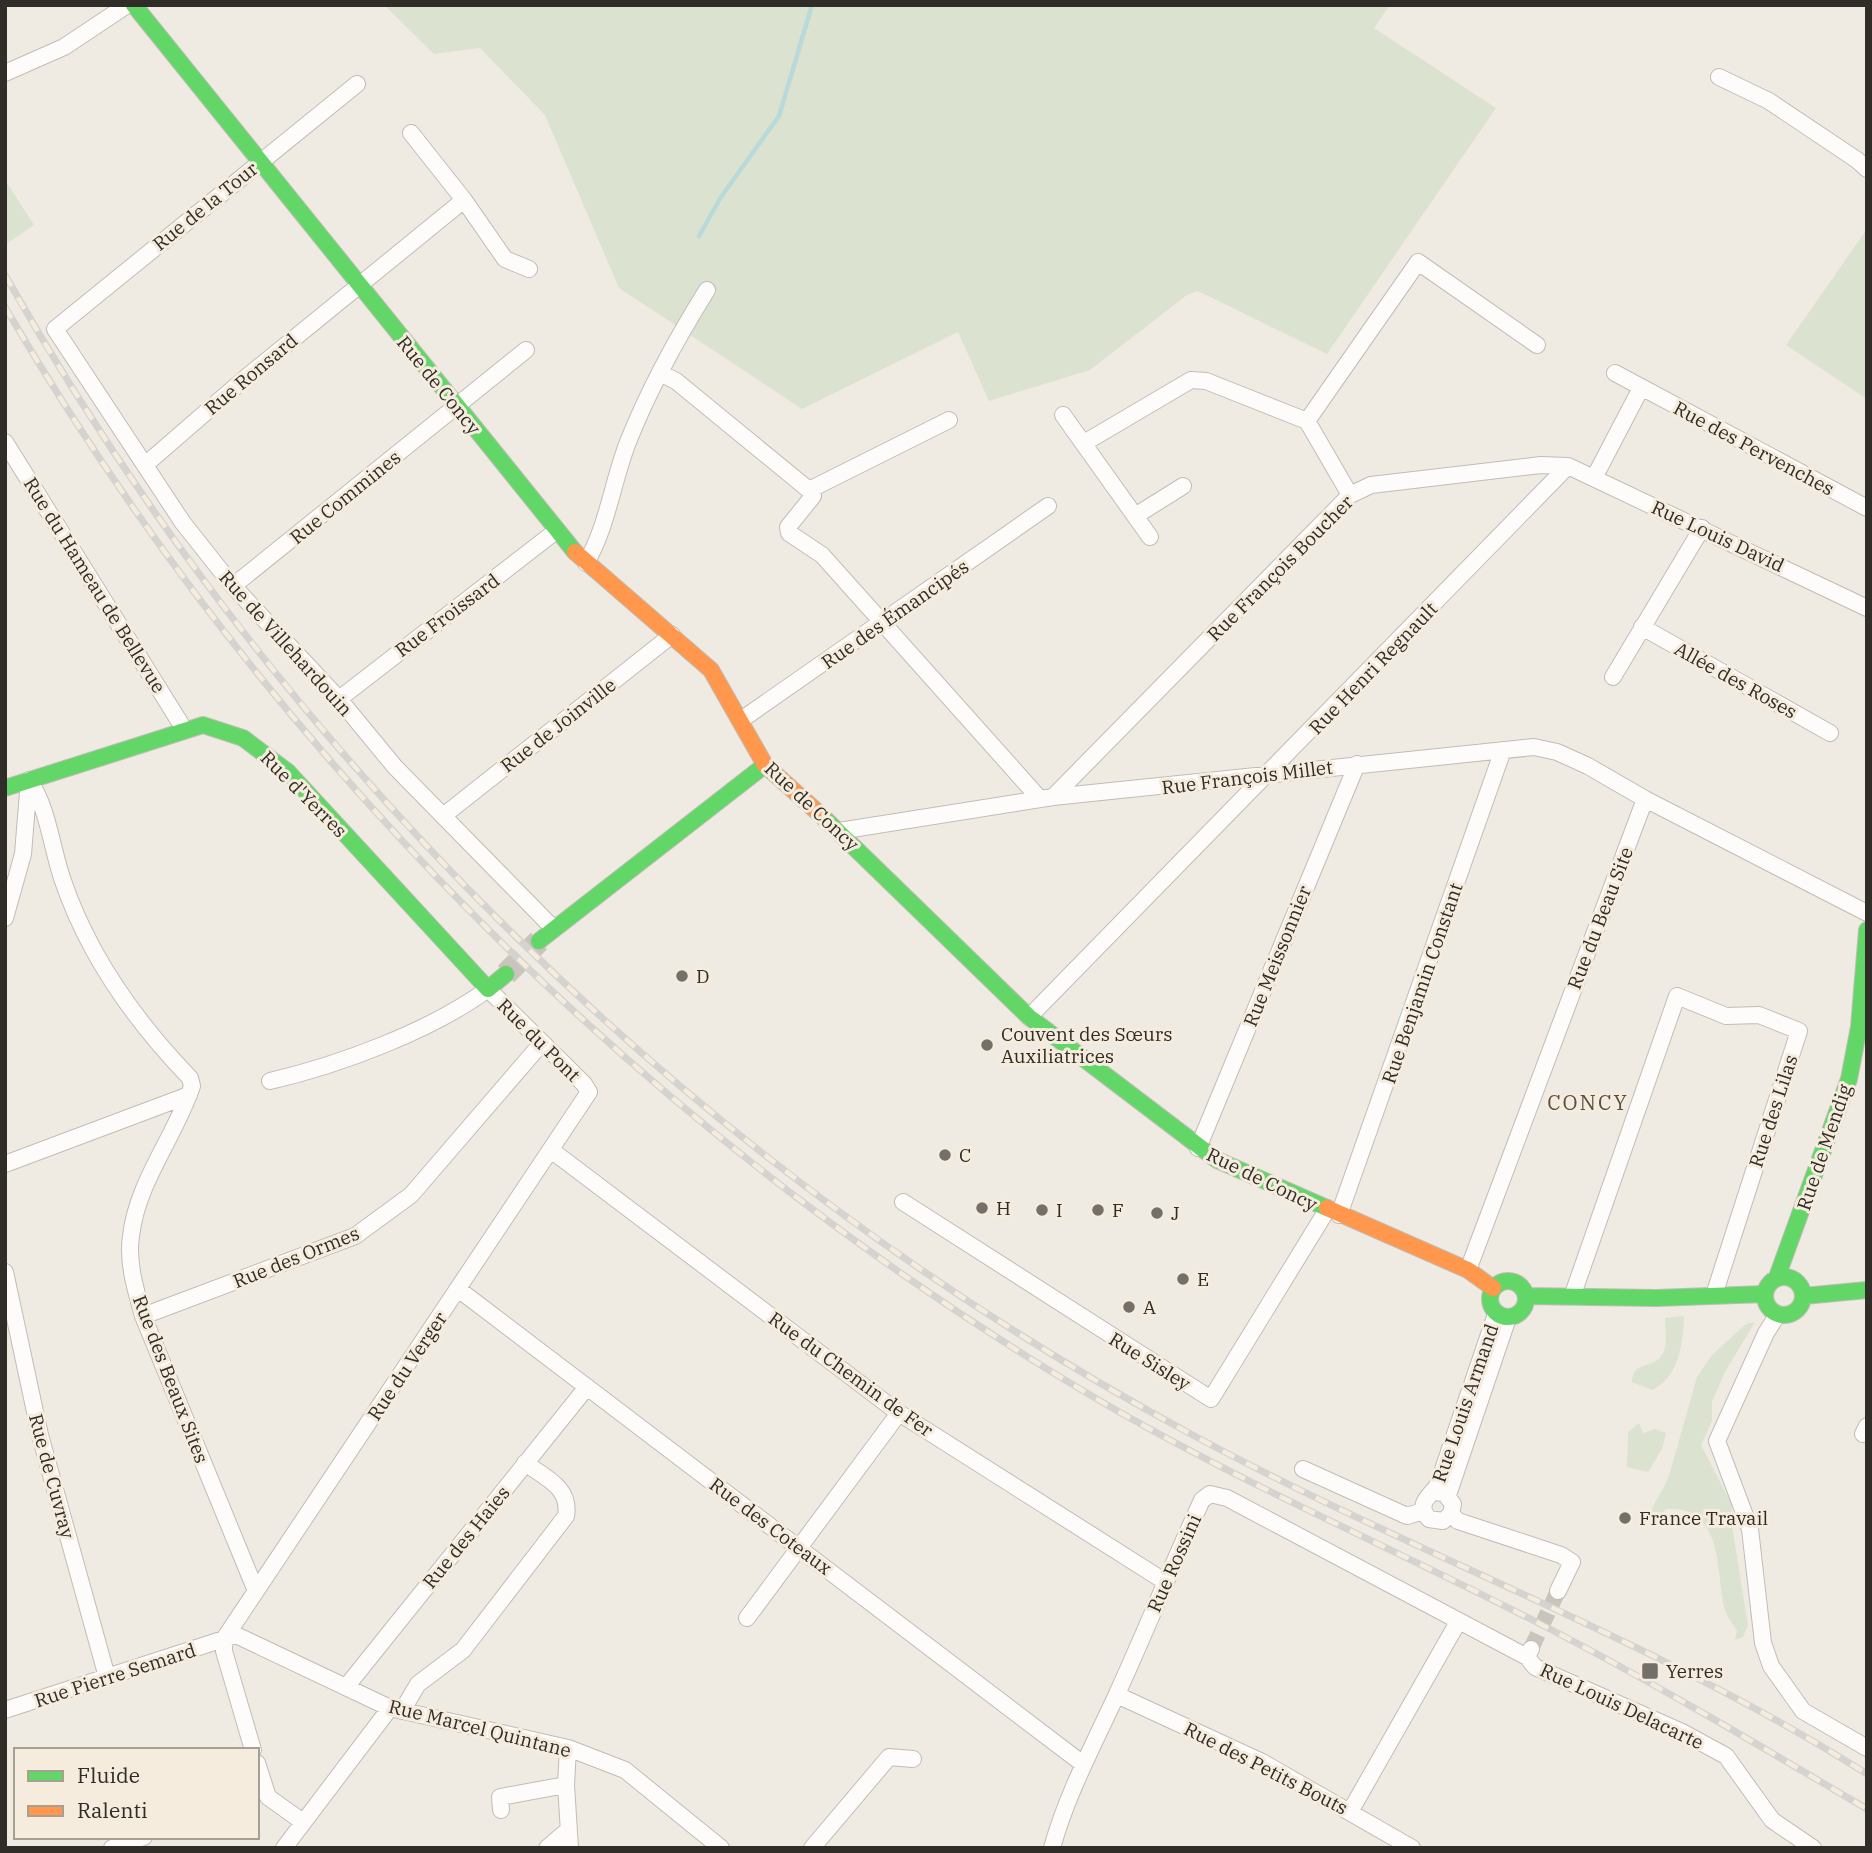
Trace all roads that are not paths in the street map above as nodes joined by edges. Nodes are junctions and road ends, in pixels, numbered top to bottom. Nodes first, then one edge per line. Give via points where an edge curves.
1 (127, 5) edge
2 (134, 5) edge
3 (5, 73) edge
4 (1719, 77) dead end
5 (357, 85) dead end
6 (411, 134) dead end
7 (259, 162) junction
8 (1867, 169) edge
9 (464, 200) junction
10 (529, 269) dead end
11 (359, 285) junction
12 (707, 290) dead end
13 (55, 329) joint
14 (1537, 345) dead end
15 (526, 351) dead end
16 (660, 373) junction
17 (1615, 373) dead end
18 (1641, 388) junction
19 (456, 407) junction
20 (1063, 415) dead end
21 (949, 420) dead end
22 (1307, 421) junction
23 (5, 442) edge
24 (1084, 443) junction
25 (145, 465) junction
26 (1569, 466) junction
27 (1594, 478) junction
28 (1184, 486) dead end
29 (809, 490) junction
30 (1350, 495) junction
31 (1048, 506) dead end
32 (1867, 508) edge
33 (1135, 516) junction
34 (1702, 528) junction
35 (556, 531) junction
36 (1150, 537) dead end
37 (586, 563) junction
38 (233, 586) junction
39 (1867, 608) edge
40 (882, 624) junction
41 (1642, 627) junction
42 (672, 635) junction
43 (1613, 677) dead end
44 (339, 699) junction
45 (741, 720) junction
46 (184, 729) junction
47 (1830, 733) dead end
48 (1503, 750) junction
49 (1357, 764) junction
50 (765, 765) junction
51 (1268, 777) junction
52 (29, 780) junction
53 (5, 788) edge
54 (1046, 798) junction
55 (1645, 799) junction
56 (443, 816) junction
57 (47, 824) junction
58 (839, 831) junction
59 (23, 854) junction
60 (1867, 913) edge
61 (5, 918) edge
62 (553, 928) junction
63 (1867, 930) edge
64 (539, 941) tunnel mouth
65 (506, 974) tunnel mouth
66 (488, 989) junction
67 (1029, 1017) junction
68 (541, 1044) junction
69 (270, 1081) dead end
70 (191, 1091) junction
71 (589, 1092) joint
72 (1198, 1148) junction
73 (551, 1150) junction
74 (5, 1164) edge
75 (904, 1202) dead end
76 (1333, 1212) junction
77 (1468, 1270) junction
78 (5, 1272) edge
79 (1777, 1277) junction
80 (1493, 1288) junction
81 (458, 1289) junction
82 (1867, 1290) edge
83 (1573, 1294) junction
84 (1765, 1294) junction
85 (1714, 1295) junction
86 (1526, 1296) junction
87 (1804, 1296) junction
88 (1778, 1314) junction
89 (143, 1316) junction
90 (1502, 1316) junction
91 (587, 1387) junction
92 (899, 1413) junction
93 (525, 1464) junction
94 (1303, 1469) dead end
95 (1441, 1494) junction
96 (1423, 1511) junction
97 (1451, 1514) junction
98 (800, 1548) junction
99 (1164, 1581) junction
100 (256, 1591) junction
101 (1558, 1591) tunnel mouth
102 (747, 1618) dead end
103 (1458, 1622) junction
104 (224, 1639) junction
105 (1529, 1653) joint
106 (107, 1677) junction
107 (346, 1687) junction
108 (1117, 1695) junction
109 (396, 1709) junction
110 (5, 1710) edge
111 (252, 1748) edge
112 (568, 1748) junction
113 (1867, 1748) edge
114 (913, 1759) dead end
115 (1083, 1764) junction
116 (259, 1777) edge
117 (566, 1785) junction
118 (262, 1799) edge
119 (501, 1810) dead end
120 (1351, 1810) junction
121 (303, 1822) junction
122 (568, 1830) junction
123 (138, 1839) edge
124 (112, 1848) edge
125 (284, 1848) edge
126 (547, 1848) edge
127 (570, 1848) edge
128 (721, 1848) edge
129 (812, 1848) edge
130 (1052, 1848) edge
131 (1412, 1848) edge
132 (1812, 1848) edge

1 - 3 street via 64,47
2 - 7 street, Rue de Concy
4 - 8 street via 1769,101
5 - 7 street, Rue de la Tour
6 - 9 street
7 - 11 street, Rue de Concy
7 - 13 street, Rue de la Tour
9 - 10 street via 505,259
9 - 11 street, Rue Ronsard
11 - 19 street, Rue de Concy
11 - 25 street, Rue Ronsard
12 - 16 street
13 - 25 street, Rue de Villehardouin
14 - 22 street via 1418,262
15 - 19 street, Rue Commines
16 - 29 street via 676,381
16 - 37 street via 627,443 601,537
17 - 18 street, Rue des Pervenches
18 - 27 street
18 - 32 street, Rue des Pervenches
19 - 35 street, Rue de Concy
19 - 38 street, Rue Commines
20 - 24 street
21 - 29 street
22 - 24 street via 1206,381 1191,380
22 - 30 street
23 - 46 street, Rue du Hameau de Bellevue
24 - 33 street
25 - 38 street, Rue de Villehardouin
26 - 27 street, Rue Louis David
26 - 30 street, Rue François Boucher via 1541,465 1371,485
26 - 51 street, Rue Henri Regnault
27 - 34 street, Rue Louis David
28 - 33 street
29 - 40 street via 813,496 788,527 789,533 822,555
30 - 54 street, Rue François Boucher
31 - 40 street, Rue des Émancipés
33 - 36 street
34 - 39 street, Rue Louis David
34 - 41 street
35 - 37 street, Rue de Concy
35 - 44 street, Rue Froissard
37 - 42 street, Rue de Concy
38 - 44 street, Rue de Villehardouin
40 - 45 street, Rue des Émancipés
40 - 54 street
41 - 43 street
41 - 47 street, Allée des Roses
42 - 45 street, Rue de Concy via 711,670
42 - 56 street, Rue de Joinville
44 - 56 street, Rue de Villehardouin
45 - 50 street, Rue de Concy
46 - 52 street, Rue d'Yerres
46 - 66 street, Rue d'Yerres via 203,725 243,738 266,752
48 - 49 street, Rue François Millet
48 - 55 street, Rue François Millet via 1534,747 1557,752
48 - 76 street, Rue Benjamin Constant
49 - 51 street, Rue François Millet
49 - 72 street, Rue Meissonnier
50 - 58 street, Rue de Concy
50 - 62 street
51 - 54 street, Rue François Millet
51 - 67 street, Rue Henri Regnault
52 - 53 street, Rue d'Yerres
52 - 57 street via 42,800
52 - 59 street
54 - 58 street, Rue François Millet
55 - 60 street
55 - 77 street, Rue du Beau Site
56 - 62 street, Rue de Villehardouin
57 - 59 street via 32,836
57 - 70 street via 63,881 86,936 126,1006 190,1078
58 - 67 street, Rue de Concy
59 - 61 street
62 - 64 street
63 - 79 street, Rue de Mendig via 1859,1027 1849,1079
65 - 66 street
66 - 68 street, Rue du Pont
66 - 69 street via 425,1026 311,1072
67 - 72 street, Rue de Concy
68 - 71 street, Rue du Pont
68 - 89 street, Rue des Ormes via 411,1195 355,1236
70 - 74 street
70 - 89 street, Rue des Beaux Sites via 139,1202 131,1237 132,1276
71 - 73 street, Rue du Verger
72 - 76 street, Rue de Concy
73 - 81 street, Rue du Verger
73 - 92 street, Rue du Chemin de Fer
75 - 76 street, Rue Sisley via 1211,1399
76 - 77 street, Rue de Concy
77 - 80 street, Rue de Concy
78 - 106 street, Rue de Cuvray via 40,1435
79 - 84 street
79 - 87 street via 1793,1278
80 - 86 street, Rue de Concy via 1503,1281 1514,1282
80 - 90 street via 1489,1299
81 - 91 street, Rue des Coteaux
81 - 100 street, Rue du Verger
82 - 87 street
83 - 85 street, Rue de Concy
83 - 85 street, Rue des Lilas via 1677,996 1726,1016 1759,1014 1800,1031
83 - 86 street, Rue de Concy
84 - 85 street, Rue de Concy
84 - 88 street via 1768,1306
86 - 90 street via 1520,1314
87 - 88 street via 1794,1312
88 - 113 street via 1717,1441 1749,1529 1763,1643 1771,1666 1803,1711
89 - 100 street, Rue des Beaux Sites
90 - 95 street, Rue Louis Armand
91 - 93 street, Rue des Haies
91 - 98 street, Rue des Coteaux
92 - 98 street
92 - 99 street, Rue du Chemin de Fer
93 - 107 street, Rue des Haies
93 - 109 street via 564,1492 566,1516 463,1650 418,1684
94 - 96 street via 1407,1516
95 - 96 street via 1426,1497
95 - 97 street via 1453,1504
96 - 97 street via 1438,1522
97 - 101 street via 1458,1521 1572,1562
98 - 102 street
98 - 115 street, Rue des Coteaux
99 - 103 street, Rue Rossini via 1202,1500 1217,1494
99 - 108 street, Rue Rossini
100 - 104 street, Rue du Verger
103 - 105 street, Rue Rossini
103 - 120 street
104 - 106 street, Rue Pierre Semard
104 - 107 street, Rue Marcel Quintane via 236,1635
104 - 111 street
105 - 132 street, Rue Louis Delacarte via 1535,1667 1550,1675 1726,1756 1772,1820
106 - 110 street, Rue Pierre Semard
107 - 109 street, Rue Marcel Quintane
108 - 115 street, Rue Rossini
108 - 120 street, Rue des Petits Bouts via 1262,1762
109 - 112 street, Rue Marcel Quintane
109 - 121 street
112 - 117 street
112 - 128 street, Rue Marcel Quintane via 625,1770
114 - 129 street via 889,1757
115 - 130 street, Rue Rossini
116 - 118 street
117 - 119 street via 500,1797
117 - 122 street
118 - 121 street
120 - 131 street, Rue des Petits Bouts
121 - 125 street
122 - 126 street
122 - 127 street
123 - 124 street

